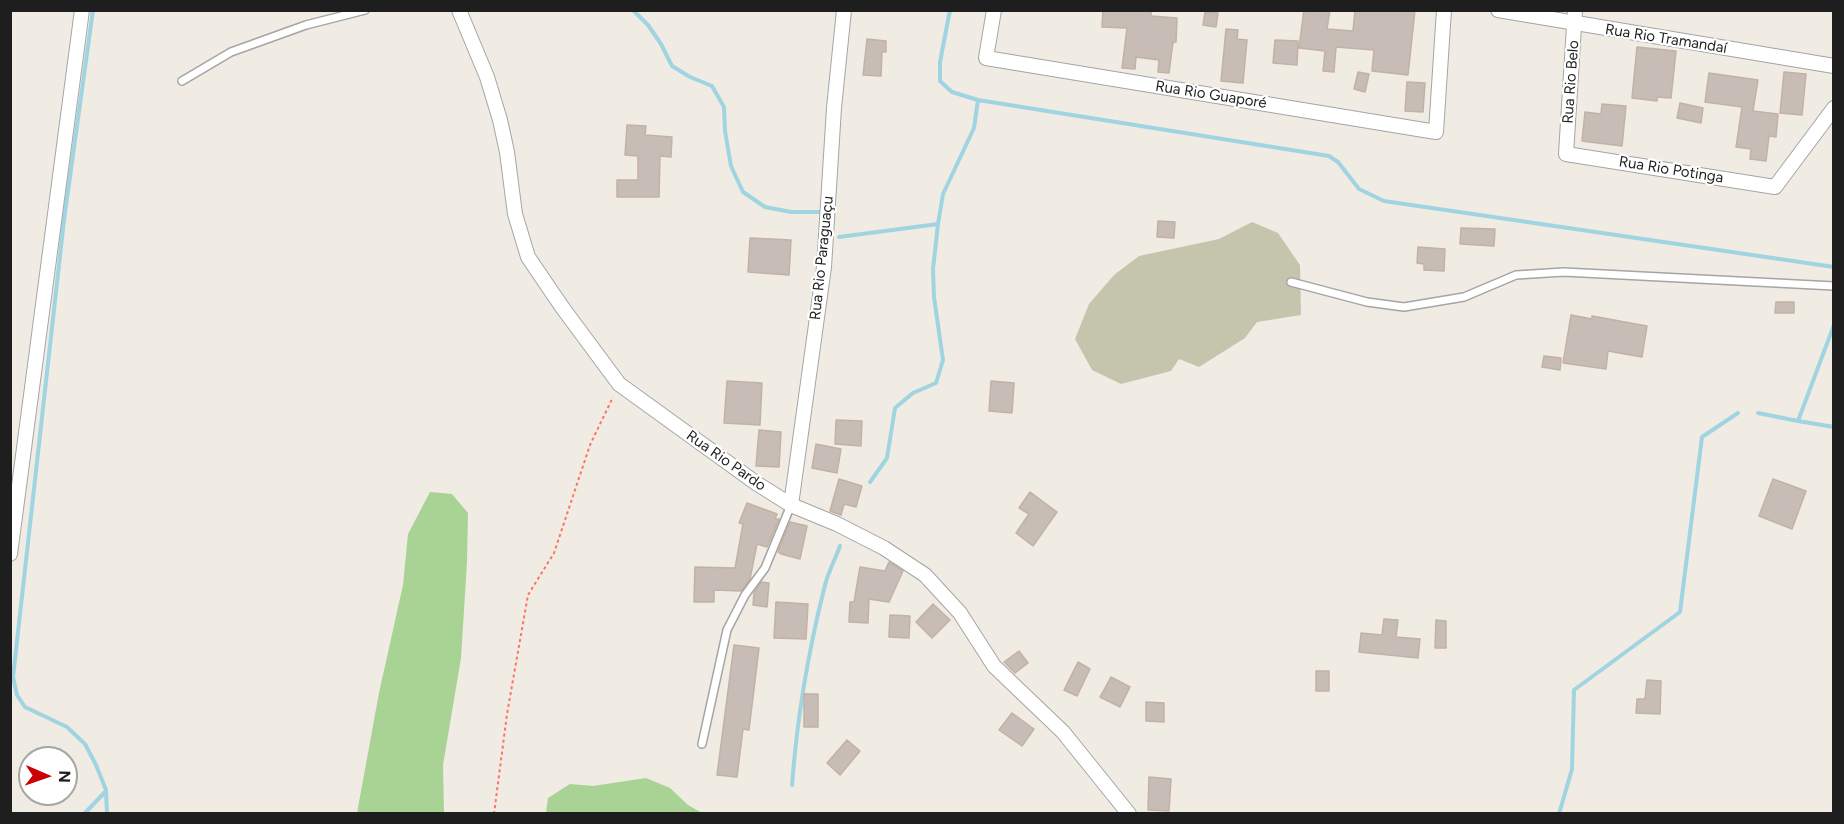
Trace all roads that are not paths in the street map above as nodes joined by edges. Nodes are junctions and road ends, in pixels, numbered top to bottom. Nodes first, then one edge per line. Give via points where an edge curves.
1 (82, 10) edge
2 (365, 10) edge
3 (459, 10) edge
4 (844, 10) edge
5 (994, 10) edge
6 (1444, 10) edge
7 (1498, 10) edge
8 (1575, 17) edge
9 (1833, 66) edge
10 (182, 81) dead end
11 (1833, 108) edge
12 (1566, 154) joint
13 (1290, 282) dead end
14 (1833, 286) edge
15 (791, 505) junction
16 (10, 554) edge
17 (702, 744) dead end
18 (1130, 813) edge

1 - 16 street
2 - 10 lane via 306,25 231,52
3 - 15 street, Rua Rio Pardo via 500,120 515,214 528,257 562,308 620,384
4 - 15 street, Rua Rio Paraguaçu via 824,267
5 - 6 street, Rua Rio Guaporé via 986,58 1436,132
7 - 8 street, Rua Rio Tramandaí
8 - 9 street, Rua Rio Tramandaí
8 - 12 street, Rua Rio Belo
11 - 12 street, Rua Rio Potinga via 1775,187
13 - 14 lane via 1367,302 1404,307 1464,297 1516,275 1564,272
15 - 17 lane via 765,568 727,630
15 - 18 street, Rua Rio Pardo via 884,548 926,575 960,613 994,666 1063,732

